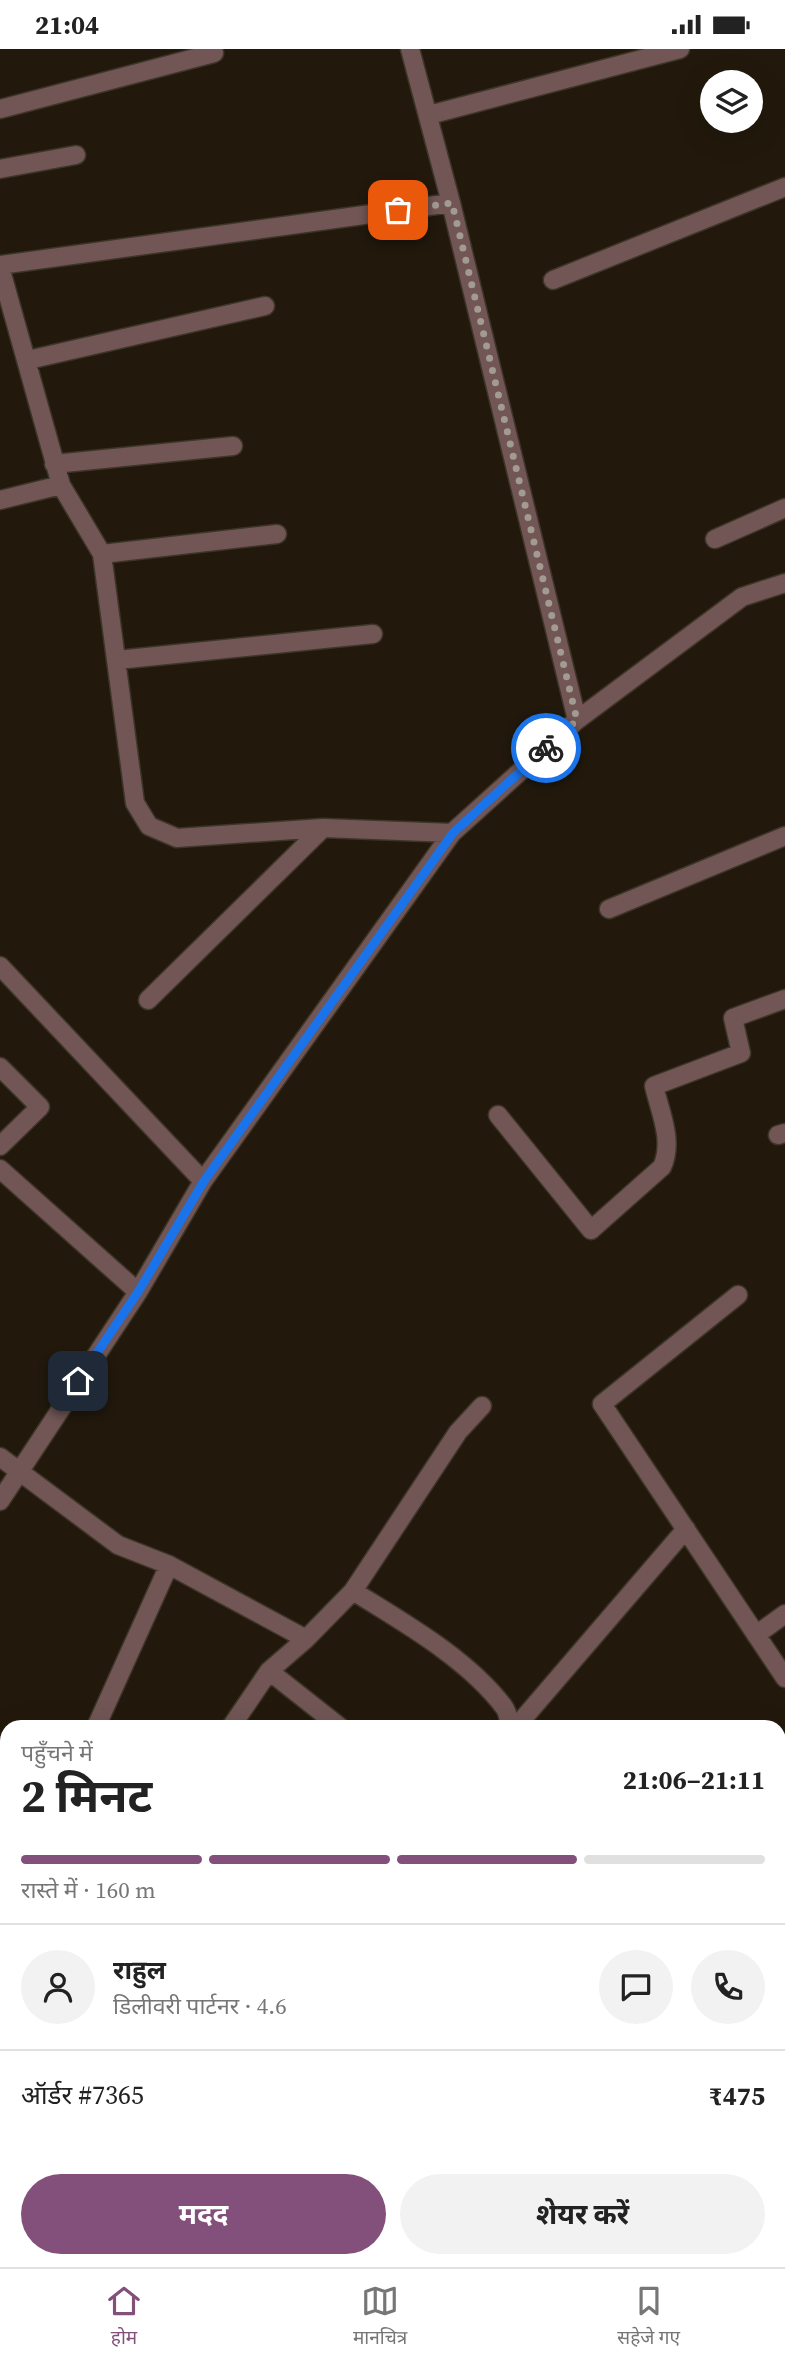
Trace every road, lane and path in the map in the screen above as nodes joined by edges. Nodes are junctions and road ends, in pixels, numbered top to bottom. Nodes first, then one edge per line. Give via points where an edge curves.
1 (410, 49) edge
2 (680, 49) edge
3 (214, 53) dead end
4 (0, 109) edge
5 (429, 115) junction
6 (76, 155) dead end
7 (0, 169) edge
8 (785, 187) edge
9 (452, 203) junction
10 (0, 266) edge
11 (553, 280) dead end
12 (265, 306) dead end
13 (28, 360) junction
14 (233, 446) dead end
15 (54, 464) junction
16 (61, 485) junction
17 (0, 500) edge
18 (785, 508) edge
19 (277, 534) dead end
20 (715, 539) dead end
21 (102, 554) junction
22 (785, 583) edge
23 (373, 634) dead end
24 (117, 660) junction
25 (577, 720) junction
26 (323, 828) junction
27 (453, 833) junction
28 (785, 836) edge
29 (609, 909) dead end
30 (0, 966) edge
31 (785, 999) edge
32 (148, 1000) dead end
33 (0, 1067) edge
34 (498, 1115) dead end
35 (0, 1146) edge
36 (0, 1169) edge
37 (204, 1181) junction
38 (138, 1292) junction
39 (738, 1295) dead end
40 (482, 1406) dead end
41 (0, 1457) edge
42 (18, 1469) junction
43 (0, 1501) edge
44 (685, 1529) junction
45 (169, 1565) junction
46 (353, 1591) junction
47 (785, 1615) edge
48 (756, 1635) junction
49 (306, 1639) junction
50 (269, 1671) junction
51 (785, 1678) edge
52 (99, 1720) edge
53 (236, 1720) edge
54 (331, 1720) edge
55 (510, 1720) edge
56 (519, 1720) edge

1 - 5 street
2 - 5 street
3 - 4 street
5 - 9 street
6 - 7 street
8 - 11 street
9 - 10 street
9 - 25 street
10 - 13 street
12 - 13 street
13 - 15 street
14 - 15 street
15 - 16 street
16 - 17 street
16 - 21 street
18 - 20 street
19 - 21 street
21 - 24 street
22 - 25 street via 742,597
23 - 24 street
24 - 26 street via 135,803 149,826 177,838
25 - 27 street
26 - 27 street
26 - 32 street
27 - 37 street
28 - 29 street
30 - 37 street
31 - 34 street via 733,1018 741,1053 654,1086 668,1154 662,1167 591,1230
33 - 35 street via 40,1107
36 - 38 street
37 - 38 street
38 - 42 street
39 - 44 street via 602,1404
40 - 46 street via 458,1432
41 - 42 street
42 - 43 street
42 - 45 street via 118,1545
44 - 48 street
44 - 56 street
45 - 49 street
45 - 52 street
46 - 49 street
46 - 55 street via 457,1661 506,1709
47 - 48 street
48 - 51 street
49 - 50 street
50 - 53 street
50 - 54 street

